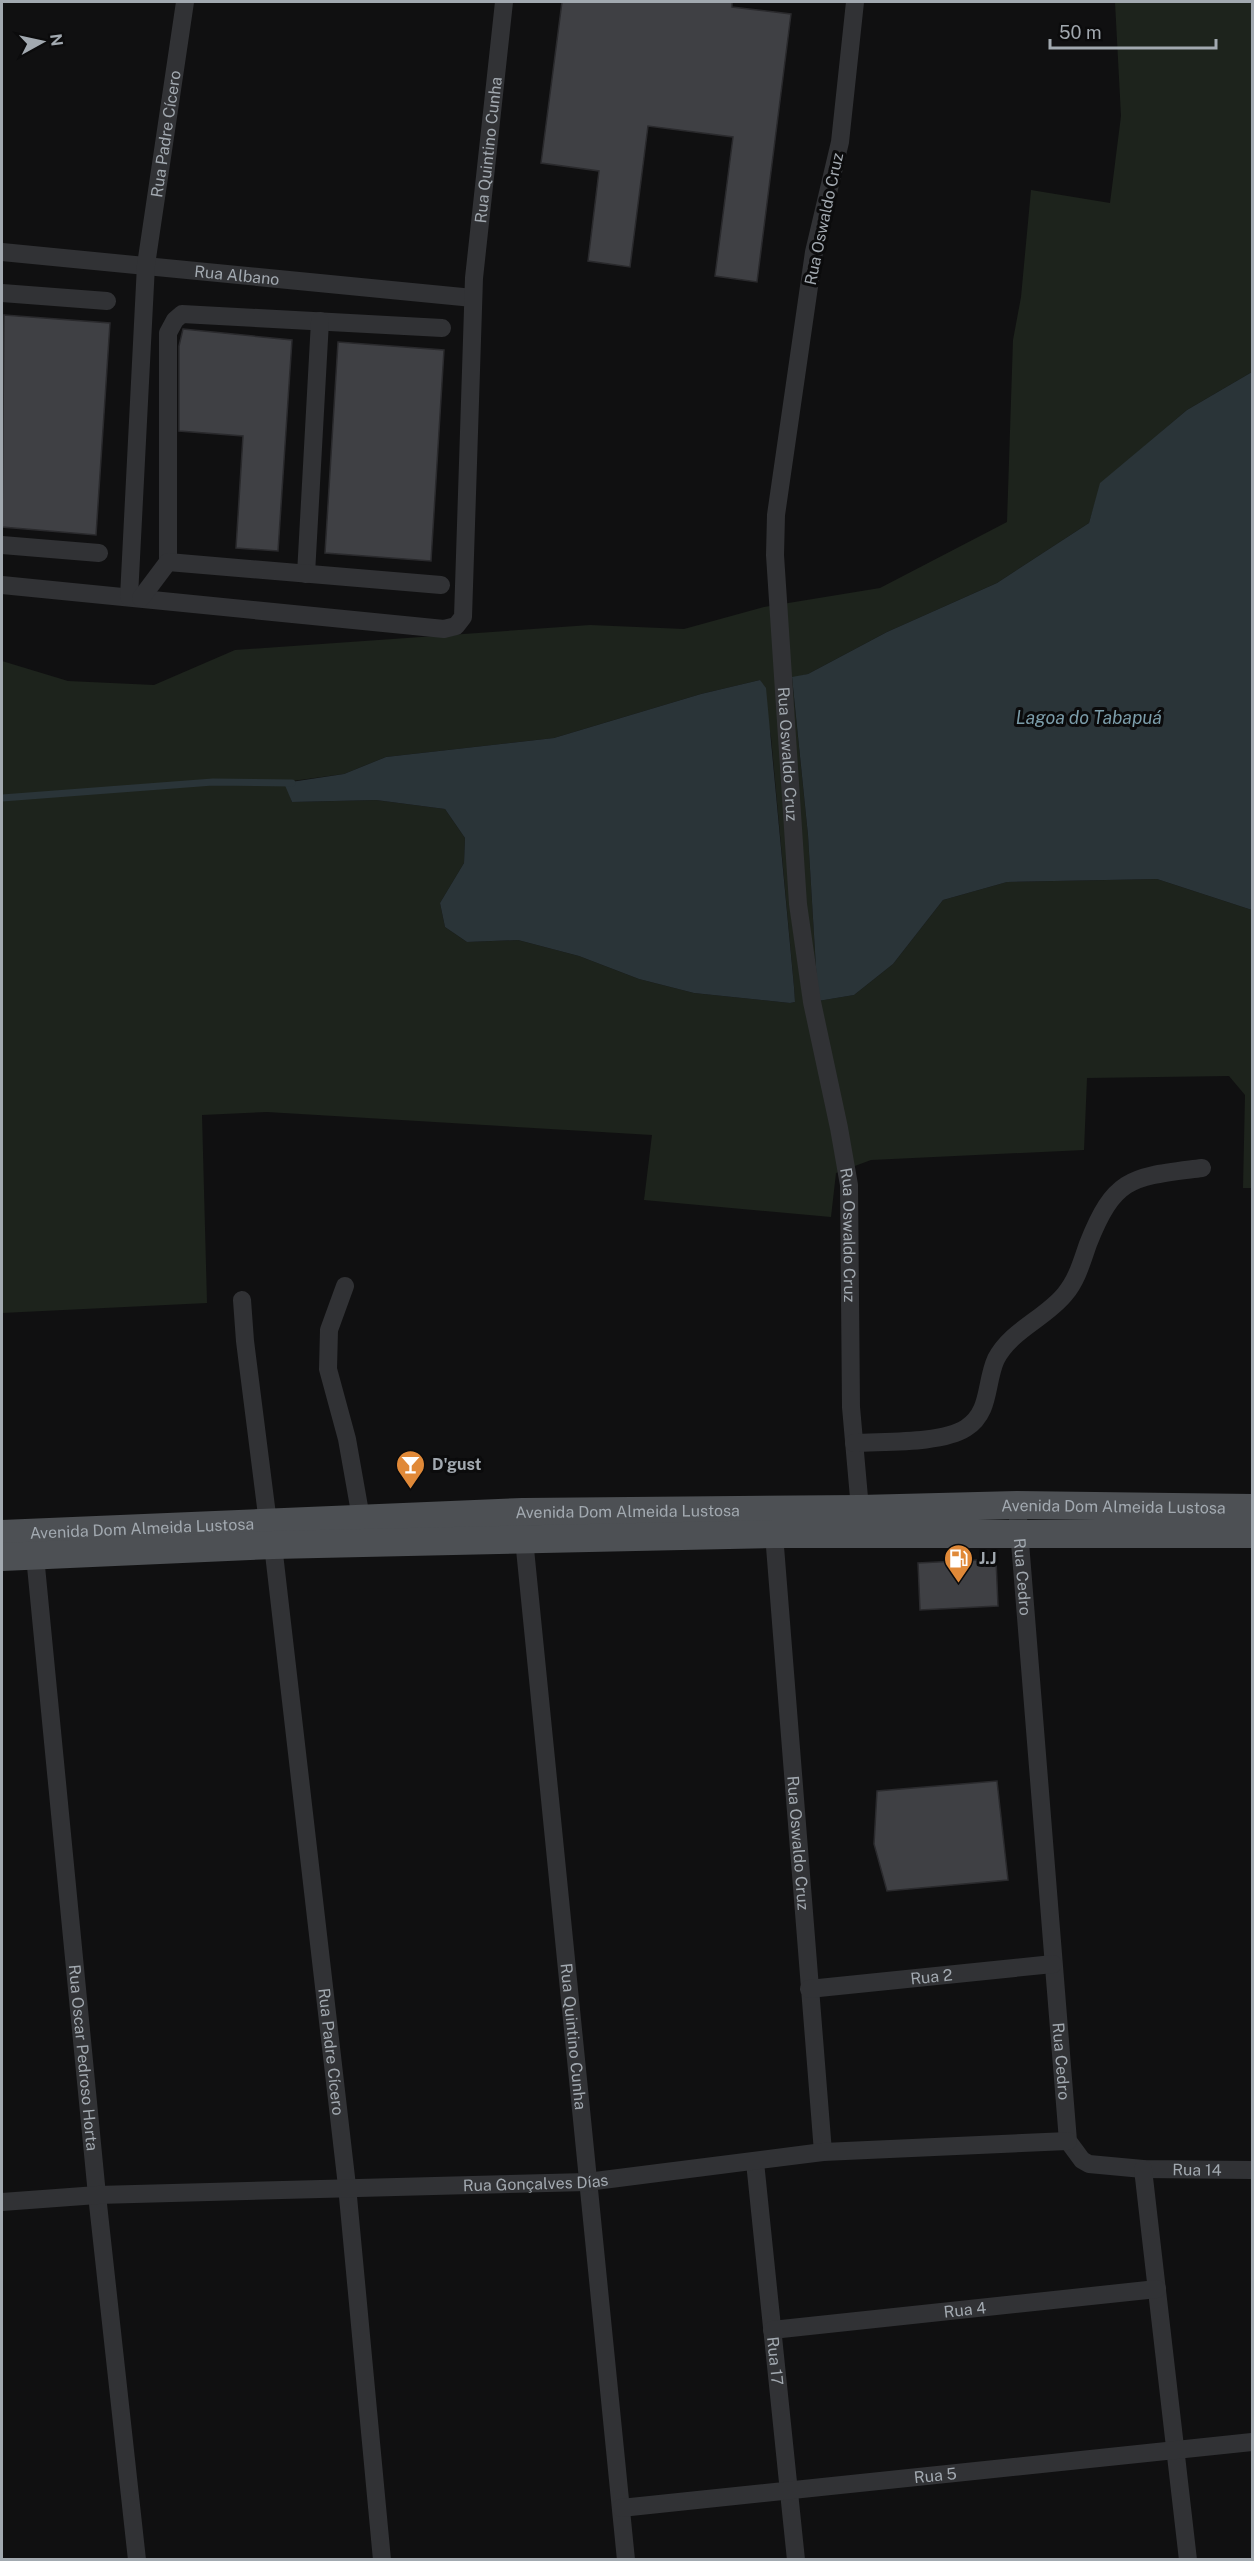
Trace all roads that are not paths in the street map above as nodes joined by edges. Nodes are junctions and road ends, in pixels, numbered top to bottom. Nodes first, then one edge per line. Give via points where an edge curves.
1 (185, 2) edge
2 (504, 2) edge
3 (855, 2) edge
4 (2, 252) edge
5 (146, 265) junction
6 (2, 293) edge
7 (473, 297) junction
8 (107, 301) dead end
9 (320, 321) junction
10 (442, 328) dead end
11 (2, 545) edge
12 (99, 553) dead end
13 (168, 562) junction
14 (306, 574) junction
15 (2, 585) edge
16 (441, 585) dead end
17 (135, 597) junction
18 (1202, 1168) dead end
19 (345, 1286) dead end
20 (242, 1300) dead end
21 (854, 1443) junction
22 (1017, 1505) junction
23 (1252, 1508) edge
24 (860, 1509) junction
25 (361, 1518) junction
26 (523, 1526) junction
27 (774, 1533) junction
28 (1018, 1533) junction
29 (2, 1534) edge
30 (271, 1534) junction
31 (1252, 1534) edge
32 (35, 1556) junction
33 (2, 1557) edge
34 (1053, 1964) junction
35 (809, 1989) junction
36 (1068, 2141) junction
37 (822, 2152) junction
38 (755, 2162) junction
39 (1143, 2169) junction
40 (1252, 2170) edge
41 (587, 2182) junction
42 (348, 2186) junction
43 (98, 2195) junction
44 (2, 2202) edge
45 (1157, 2289) junction
46 (772, 2330) junction
47 (1252, 2442) edge
48 (1176, 2451) junction
49 (789, 2492) junction
50 (621, 2508) junction
51 (137, 2559) edge
52 (382, 2559) edge
53 (626, 2559) edge
54 (796, 2559) edge
55 (1188, 2559) edge

1 - 5 street, Rua Padre Cícero
2 - 7 street, Rua Quintino Cunha
3 - 21 street, Rua Oswaldo Cruz via 840,142 814,252 776,515 775,555 798,904 812,1002 849,1185 848,1289
4 - 5 street, Rua Albano
5 - 7 street, Rua Albano
5 - 17 street, Rua Padre Cícero
6 - 8 street
7 - 17 street, Rua Quintino Cunha via 463,617 456,626 444,629
9 - 10 street
9 - 13 street via 182,314 175,320 168,333
9 - 14 street
11 - 12 street
13 - 14 street
13 - 17 street
14 - 16 street
15 - 17 street
18 - 21 street via 1149,1175 1130,1182 1113,1195 1097,1221 1065,1295 1007,1344 997,1358 985,1404 971,1424 943,1437
19 - 25 street via 329,1330 328,1369
20 - 30 street, Rua Padre Cícero
21 - 24 street, Rua Oswaldo Cruz
22 - 23 main road, Avenida Dom Almeida Lustosa
22 - 24 main road, Avenida Dom Almeida Lustosa
22 - 28 street, Rua Cedro
24 - 26 main road, Avenida Dom Almeida Lustosa
25 - 26 main road, Avenida Dom Almeida Lustosa
25 - 30 main road, Avenida Dom Almeida Lustosa
26 - 27 main road, Avenida Dom Almeida Lustosa
26 - 30 main road, Avenida Dom Almeida Lustosa
26 - 41 street, Rua Quintino Cunha
27 - 28 main road, Avenida Dom Almeida Lustosa
27 - 35 street, Rua Oswaldo Cruz
28 - 31 main road, Avenida Dom Almeida Lustosa
28 - 34 street, Rua Cedro
29 - 30 main road, Avenida Dom Almeida Lustosa
30 - 32 main road, Avenida Dom Almeida Lustosa
30 - 42 street, Rua Padre Cícero
32 - 33 main road, Avenida Dom Almeida Lustosa
32 - 43 street, Rua Oscar Pedroso Horta
34 - 35 street, Rua 2
34 - 36 street, Rua Cedro
35 - 37 street, Rua Oswaldo Cruz
36 - 37 street, Rua Gonçalves Días
36 - 39 street via 1089,2163
37 - 38 street, Rua Gonçalves Días
38 - 41 street, Rua Gonçalves Días
38 - 46 street, Rua 17
39 - 40 street, Rua 14
39 - 45 street
41 - 42 street, Rua Gonçalves Días
41 - 50 street, Rua Quintino Cunha
42 - 43 street, Rua Gonçalves Días
42 - 52 street, Rua Padre Cícero
43 - 44 street, Rua Gonçalves Días
43 - 51 street, Rua Oscar Pedroso Horta
45 - 46 street, Rua 4
45 - 48 street
46 - 49 street, Rua 17
47 - 48 street, Rua 5
48 - 49 street, Rua 5
48 - 55 street
49 - 50 street, Rua 5
49 - 54 street, Rua 17
50 - 53 street, Rua Quintino Cunha

